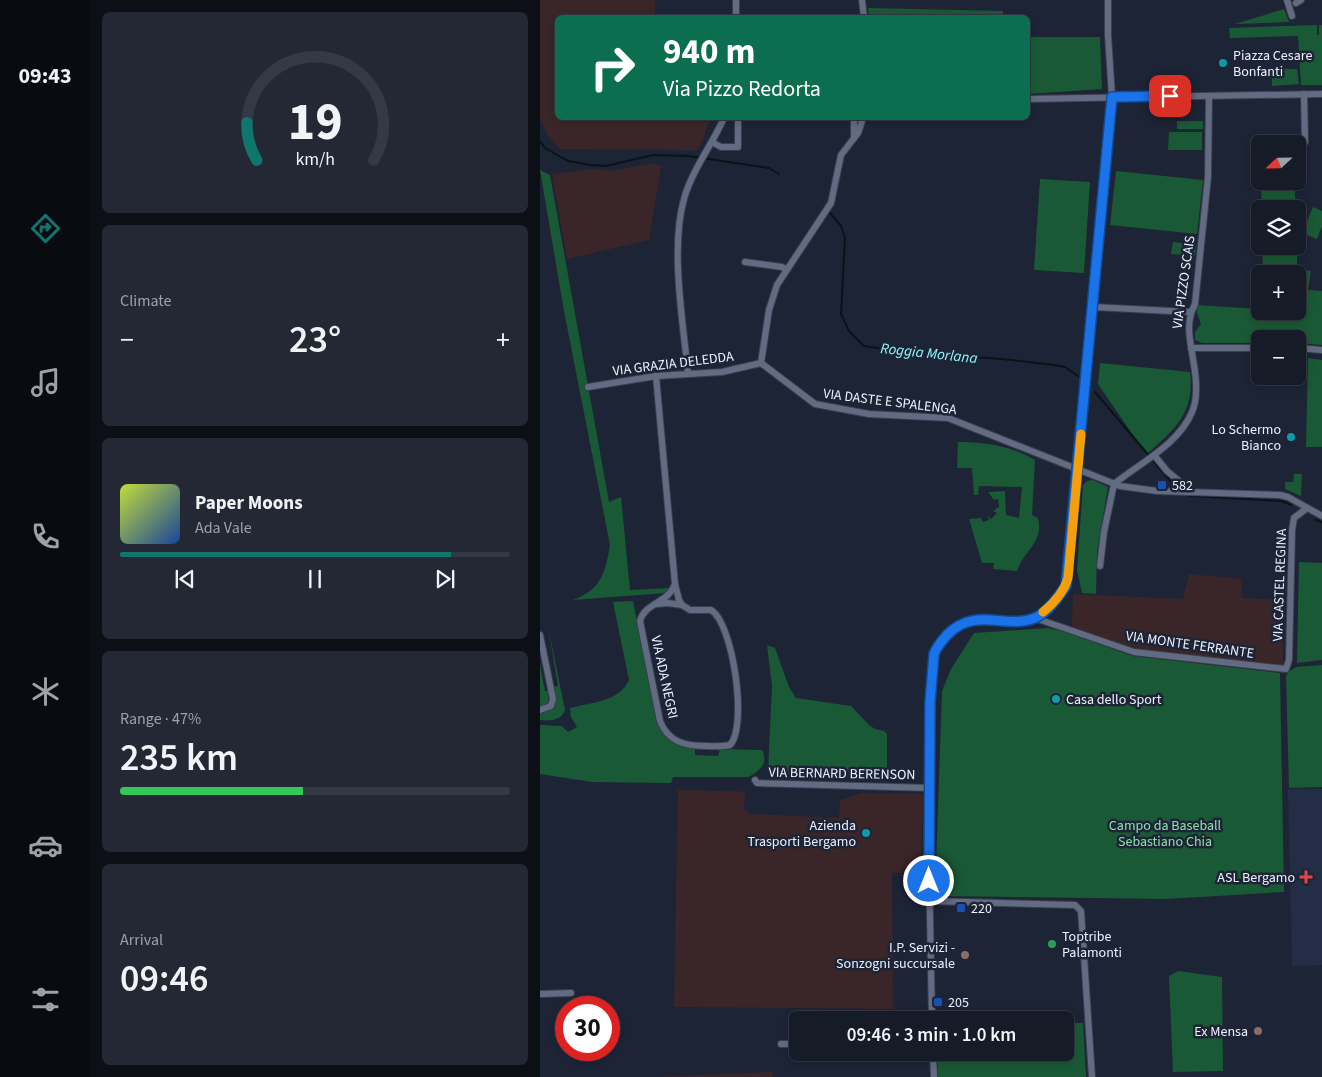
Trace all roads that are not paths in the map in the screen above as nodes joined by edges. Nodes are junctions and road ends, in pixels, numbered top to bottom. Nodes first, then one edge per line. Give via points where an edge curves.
1 (736, 0) edge
2 (862, 0) edge
3 (1108, 0) edge
4 (1287, 0) edge
5 (736, 15) edge
6 (864, 15) edge
7 (1292, 16) dead end
8 (1304, 94) junction
9 (1322, 94) edge
10 (1209, 96) junction
11 (1112, 97) junction
12 (1030, 99) edge
13 (723, 120) edge
14 (738, 120) edge
15 (854, 120) edge
16 (863, 120) edge
17 (1304, 135) edge
18 (854, 139) junction
19 (712, 142) junction
20 (745, 262) dead end
21 (786, 270) junction
22 (1093, 307) junction
23 (1190, 312) junction
24 (1191, 348) junction
25 (1251, 348) edge
26 (1306, 349) edge
27 (1322, 350) edge
28 (761, 363) junction
29 (688, 374) junction
30 (656, 376) junction
31 (588, 387) dead end
32 (1150, 458) junction
33 (1078, 470) junction
34 (1114, 484) junction
35 (1191, 492) junction
36 (1307, 508) junction
37 (1322, 516) edge
38 (1100, 566) dead end
39 (675, 584) junction
40 (657, 604) junction
41 (682, 605) junction
42 (1036, 618) junction
43 (540, 635) edge
44 (1286, 669) joint
45 (540, 710) edge
46 (754, 780) dead end
47 (930, 788) junction
48 (930, 901) junction
49 (571, 993) dead end
50 (540, 994) edge
51 (932, 1011) edge
52 (781, 1044) dead end
53 (789, 1044) edge
54 (933, 1061) edge
55 (934, 1077) edge
56 (1092, 1077) edge

1 - 5 street
2 - 6 street
3 - 11 street
4 - 7 street
8 - 9 street
8 - 10 street
8 - 17 street
10 - 11 street
10 - 23 street, VIA PIZZO SCAIS via 1208,177 1194,304
11 - 12 street
11 - 22 street
13 - 19 street
14 - 19 street via 738,147 720,147
15 - 18 street
16 - 18 street
18 - 21 street via 839,162 831,203
19 - 29 street via 684,198 678,228
20 - 21 street
21 - 28 street via 769,310
22 - 23 street
22 - 33 street
23 - 24 street, VIA PIZZO SCAIS
24 - 25 street
24 - 32 street, VIA PIZZO SCAIS via 1196,390 1193,412 1171,440
26 - 27 street
28 - 29 street, VIA GRAZIA DELEDDA via 722,372
28 - 33 street, VIA DASTE E SPALENGA via 814,404 869,414 948,418
29 - 30 street, VIA GRAZIA DELEDDA
30 - 31 street, VIA GRAZIA DELEDDA
30 - 39 street
32 - 34 street
32 - 35 street
33 - 34 street, VIA DASTE E SPALENGA
33 - 42 street via 1066,586 1053,604
34 - 35 street, VIA DASTE E SPALENGA via 1136,490
34 - 38 street
35 - 36 street, VIA DASTE E SPALENGA via 1280,495
36 - 37 street, VIA DASTE E SPALENGA
36 - 44 street, VIA CASTEL REGINA via 1294,518 1292,530 1289,660
39 - 40 street, VIA ADA NEGRI via 672,593
39 - 41 street
40 - 41 street, VIA ADA NEGRI
40 - 41 street, VIA ADA NEGRI via 645,609 640,621 662,725 667,734 679,743 724,747 735,740 738,732 736,679 726,636 715,612 690,610
42 - 44 street, VIA MONTE FERRANTE via 1134,652
42 - 47 street via 966,622 953,629 936,647 932,666
43 - 45 street via 553,699 551,706
46 - 47 street, VIA BERNARD BERENSON via 757,784
47 - 48 street
48 - 51 street
48 - 56 street via 1079,907
49 - 50 street
52 - 53 street
54 - 55 street

